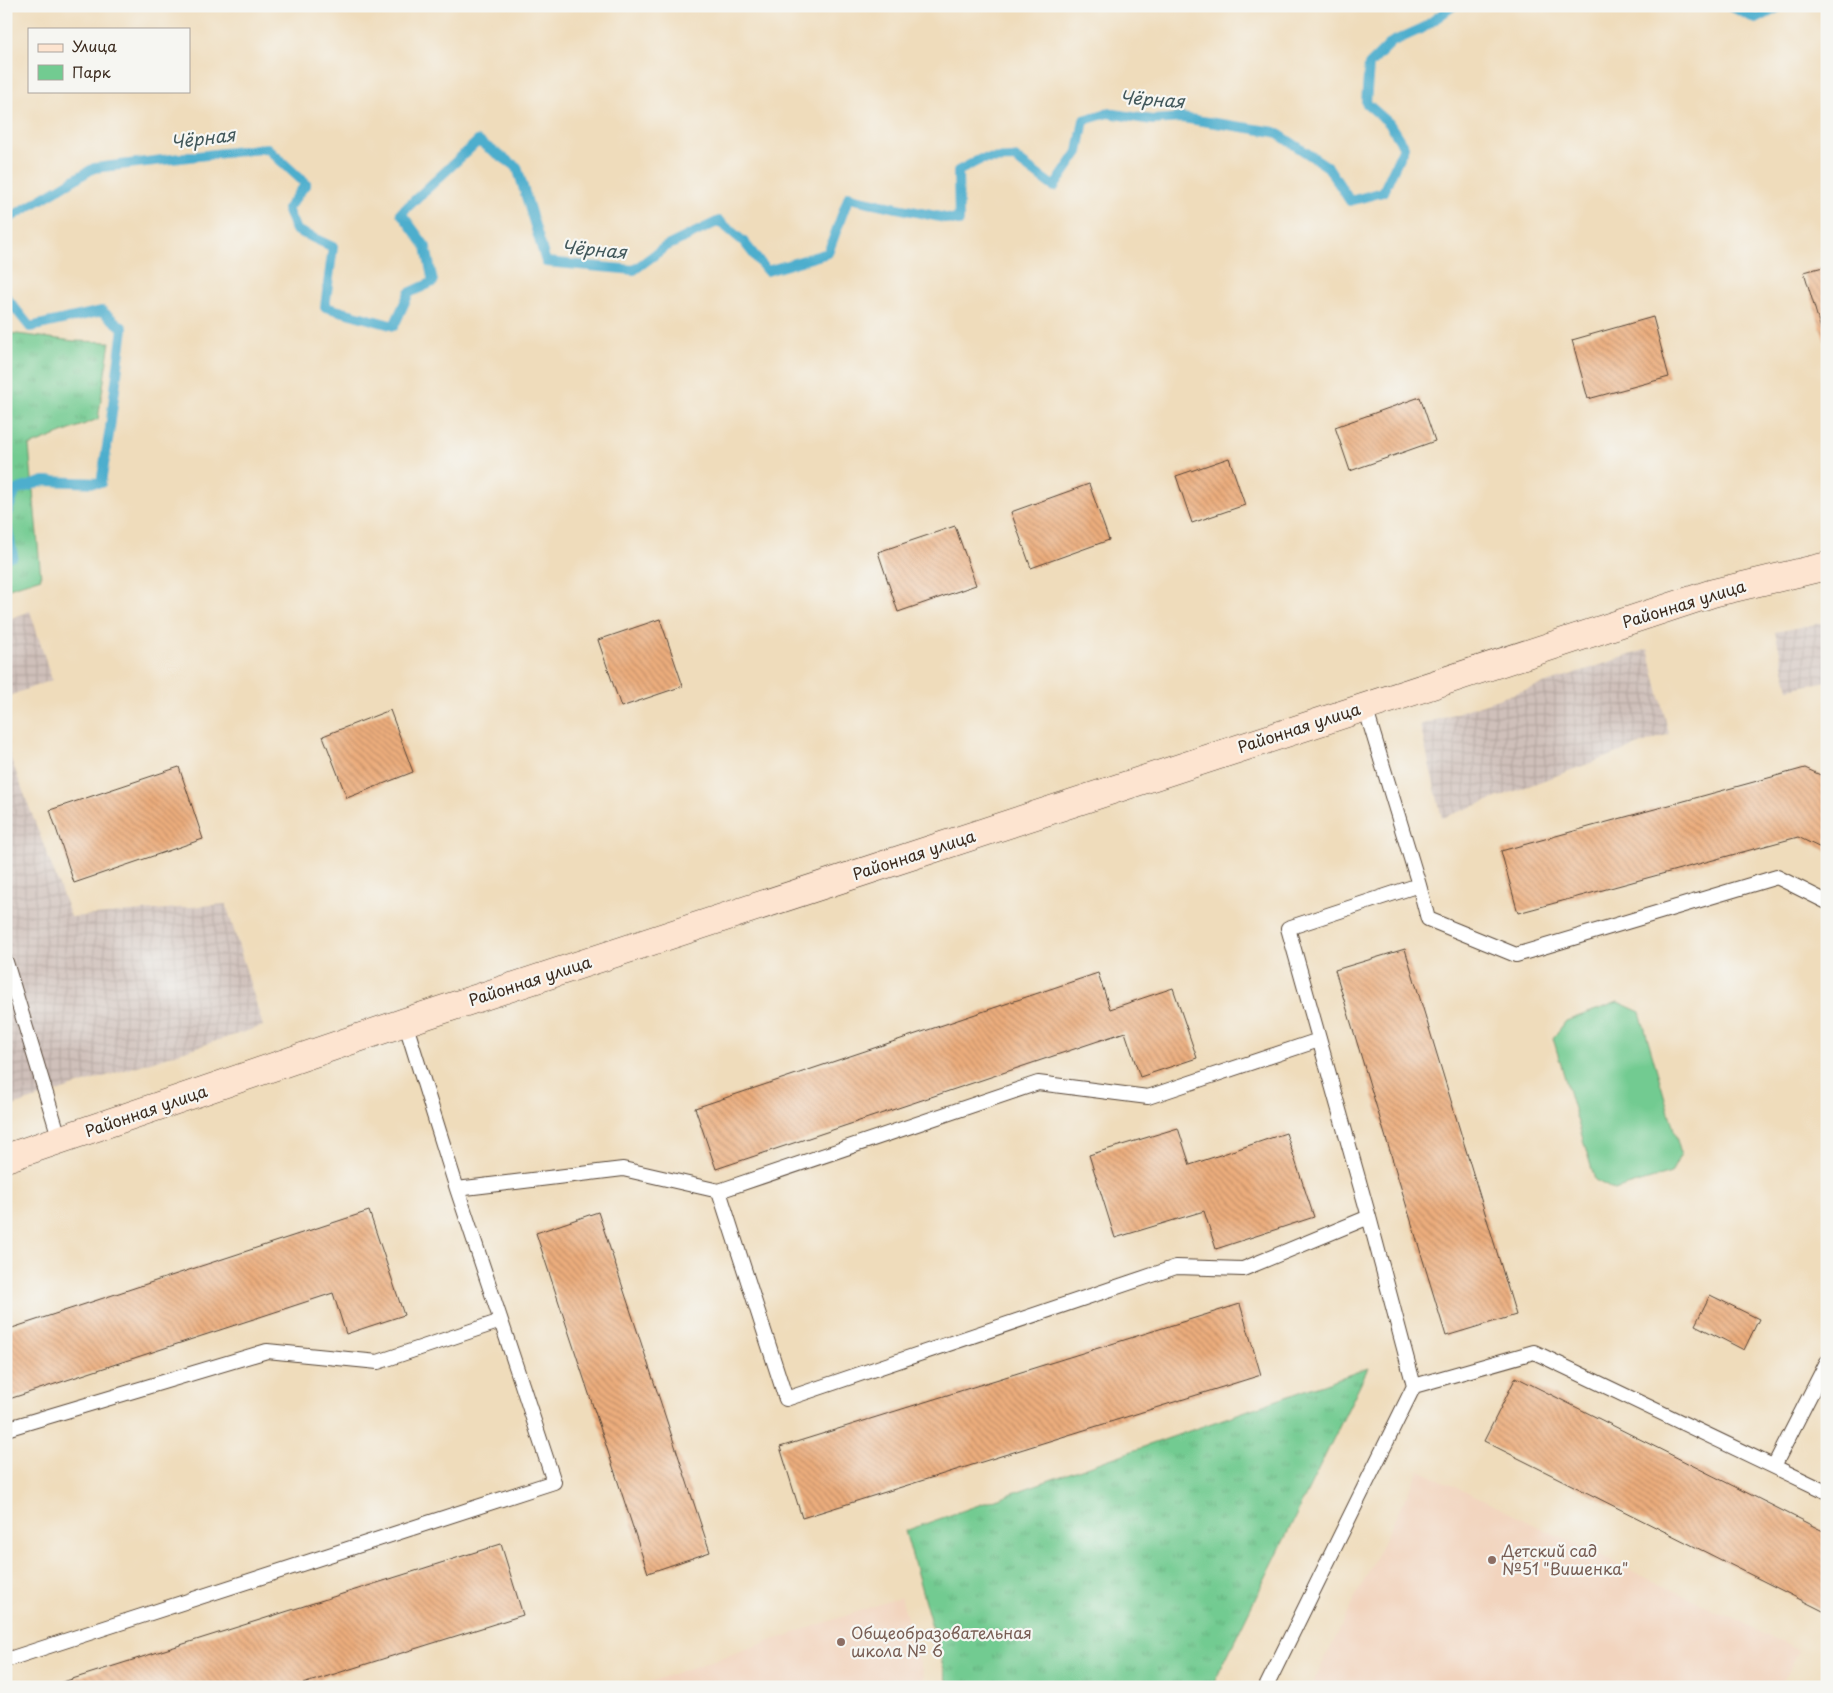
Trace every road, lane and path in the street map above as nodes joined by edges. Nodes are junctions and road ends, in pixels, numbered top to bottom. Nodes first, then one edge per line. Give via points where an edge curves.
1 (1827, 566) edge
2 (1365, 707) junction
3 (1419, 885) junction
4 (1827, 902) edge
5 (6, 962) edge
6 (405, 1022) junction
7 (1319, 1040) junction
8 (60, 1140) junction
9 (6, 1158) edge
10 (457, 1189) junction
11 (719, 1191) junction
12 (1369, 1216) junction
13 (501, 1321) junction
14 (1827, 1362) edge
15 (1414, 1386) junction
16 (6, 1429) edge
17 (1774, 1466) junction
18 (1827, 1492) edge
19 (6, 1660) edge
20 (1266, 1687) edge

1 - 2 main road, Районная улица via 1713,593
2 - 3 lane
2 - 6 main road, Районная улица
3 - 4 lane via 1428,919 1516,954 1777,877
3 - 7 lane via 1288,928
5 - 8 lane
6 - 8 main road, Районная улица
6 - 10 lane
7 - 11 lane via 1148,1097 1038,1083
7 - 12 lane
8 - 9 main road, Районная улица
10 - 11 lane via 623,1169
10 - 13 lane
11 - 12 lane via 786,1399 1176,1267 1243,1269
12 - 15 lane
13 - 16 lane via 378,1362 266,1351
13 - 19 lane via 554,1482
14 - 17 lane
15 - 17 lane via 1534,1352
15 - 20 lane
17 - 18 lane

